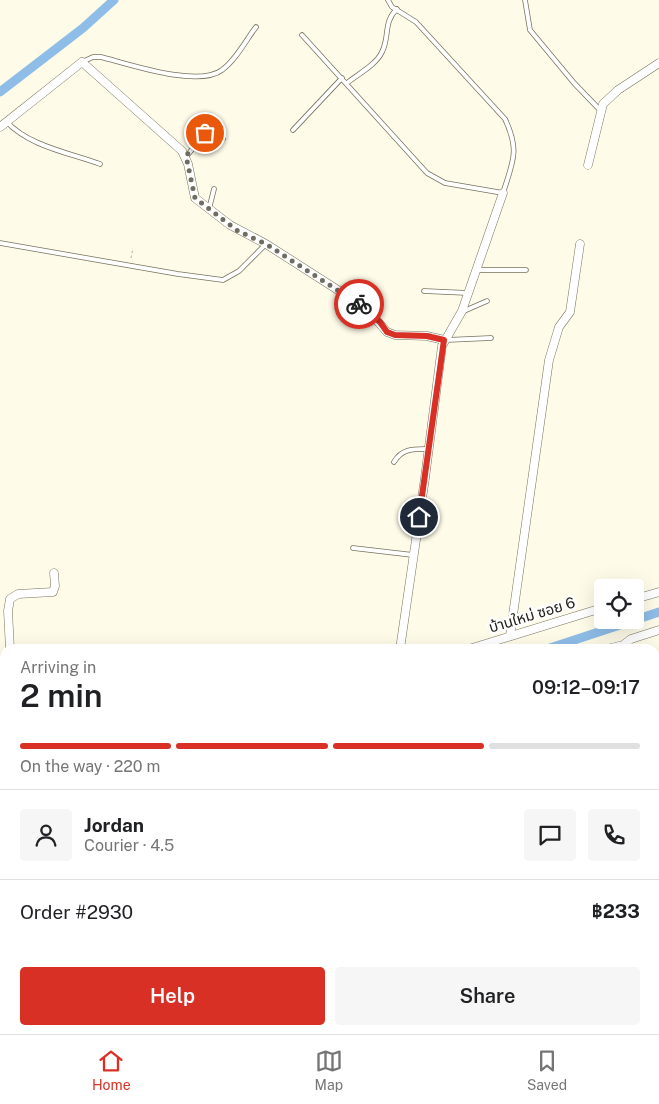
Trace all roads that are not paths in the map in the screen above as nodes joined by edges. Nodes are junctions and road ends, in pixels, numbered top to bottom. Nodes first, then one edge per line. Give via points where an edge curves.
1 (388, 0) edge
2 (525, 0) edge
3 (397, 9) junction
4 (256, 27) dead end
5 (302, 36) dead end
6 (82, 62) junction
7 (659, 63) edge
8 (342, 78) junction
9 (346, 83) junction
10 (600, 109) junction
11 (3, 124) edge
12 (293, 130) dead end
13 (223, 139) dead end
14 (186, 156) junction
15 (100, 164) dead end
16 (588, 165) dead end
17 (214, 189) dead end
18 (503, 193) junction
19 (209, 209) junction
20 (0, 243) edge
21 (266, 244) junction
22 (580, 244) dead end
23 (476, 270) junction
24 (526, 270) dead end
25 (424, 291) dead end
26 (468, 293) junction
27 (487, 301) dead end
28 (462, 312) junction
29 (491, 338) dead end
30 (444, 340) junction
31 (429, 449) junction
32 (394, 462) dead end
33 (353, 548) dead end
34 (413, 555) junction
35 (54, 573) dead end
36 (659, 592) edge
37 (644, 596) edge
38 (594, 610) edge
39 (659, 630) edge
40 (510, 636) junction
41 (10, 644) edge
42 (401, 644) edge
43 (485, 644) edge
44 (624, 644) edge

1 - 3 lane
2 - 10 lane via 530,30
3 - 9 lane via 389,16 385,42 378,59
3 - 18 lane via 416,22 505,119 513,135 515,153
4 - 6 lane via 229,64 212,75 171,74 101,57 86,58
5 - 8 lane
6 - 11 street
6 - 14 street
7 - 10 street via 618,90
8 - 9 lane
8 - 12 lane
9 - 18 lane via 427,173 445,183
10 - 16 street
11 - 15 lane
13 - 14 lane via 205,133
14 - 19 street via 192,193
17 - 19 lane
18 - 23 street
19 - 21 street via 238,231
20 - 21 lane via 223,280 239,271
21 - 30 street via 366,308 387,332
22 - 40 street via 570,312 559,327 549,360
23 - 24 lane
23 - 26 street
25 - 26 lane
26 - 28 street
27 - 28 lane
28 - 30 street
29 - 30 lane
30 - 31 street
31 - 32 lane via 413,448 398,455
31 - 34 street
33 - 34 lane
34 - 42 street
35 - 41 street via 52,592 18,594 10,598
36 - 37 street
38 - 40 street, บ้านใหม่ ซอย 6
39 - 44 street
40 - 43 street, บ้านใหม่ ซอย 6

